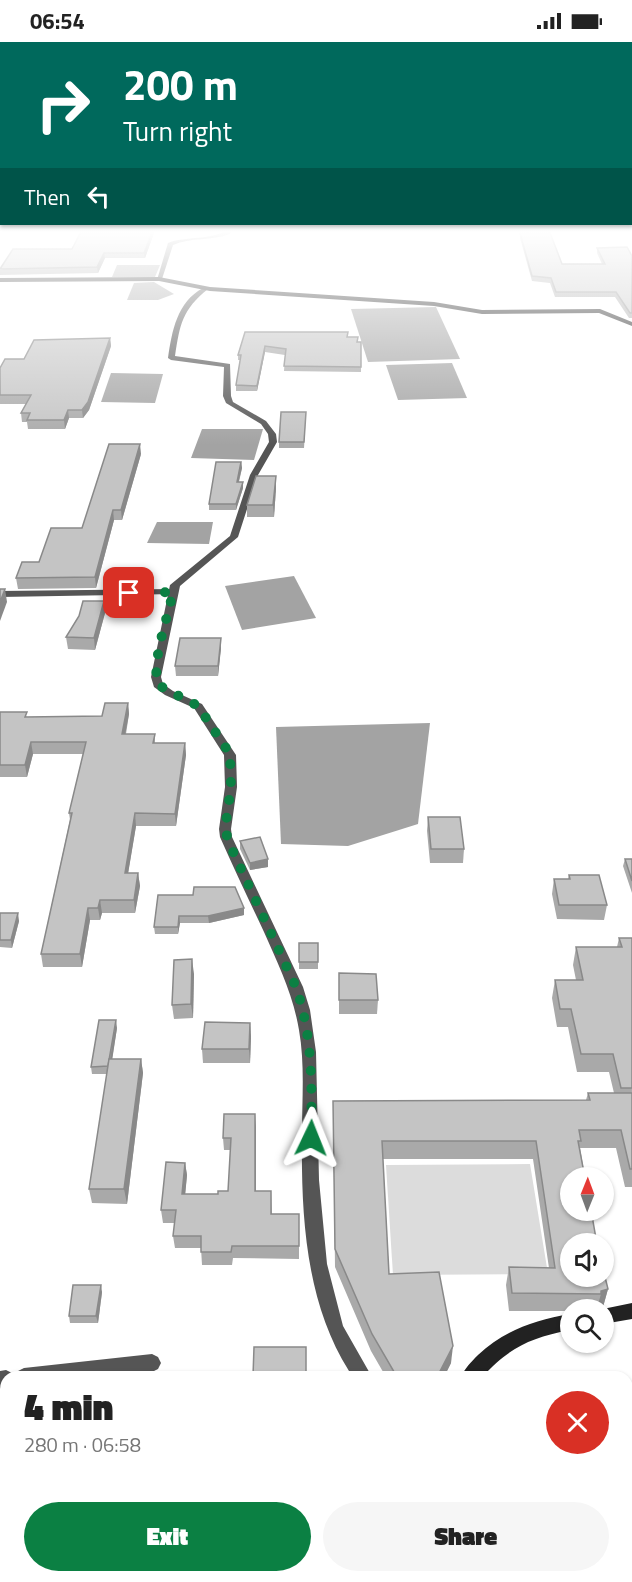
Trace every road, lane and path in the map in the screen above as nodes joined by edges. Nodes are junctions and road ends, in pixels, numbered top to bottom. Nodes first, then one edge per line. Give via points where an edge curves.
1 (189, 302) edge
2 (401, 302) edge
3 (632, 324) edge
4 (173, 592) junction
5 (0, 594) edge
6 (632, 1311) edge
7 (614, 1314) edge
8 (560, 1324) edge
9 (153, 1363) dead end
10 (79, 1371) edge
11 (359, 1371) edge
12 (475, 1371) edge

1 - 4 street via 171,358 228,365 230,403 263,422 273,442 254,475 234,537 178,580
2 - 3 main road via 482,312 600,311
4 - 5 street
4 - 11 street via 156,677 158,685 169,693 198,706 230,754 232,779 226,837 305,1012 313,1075 310,1158 318,1273 334,1328
6 - 7 main road
8 - 12 main road via 512,1337
9 - 10 street

